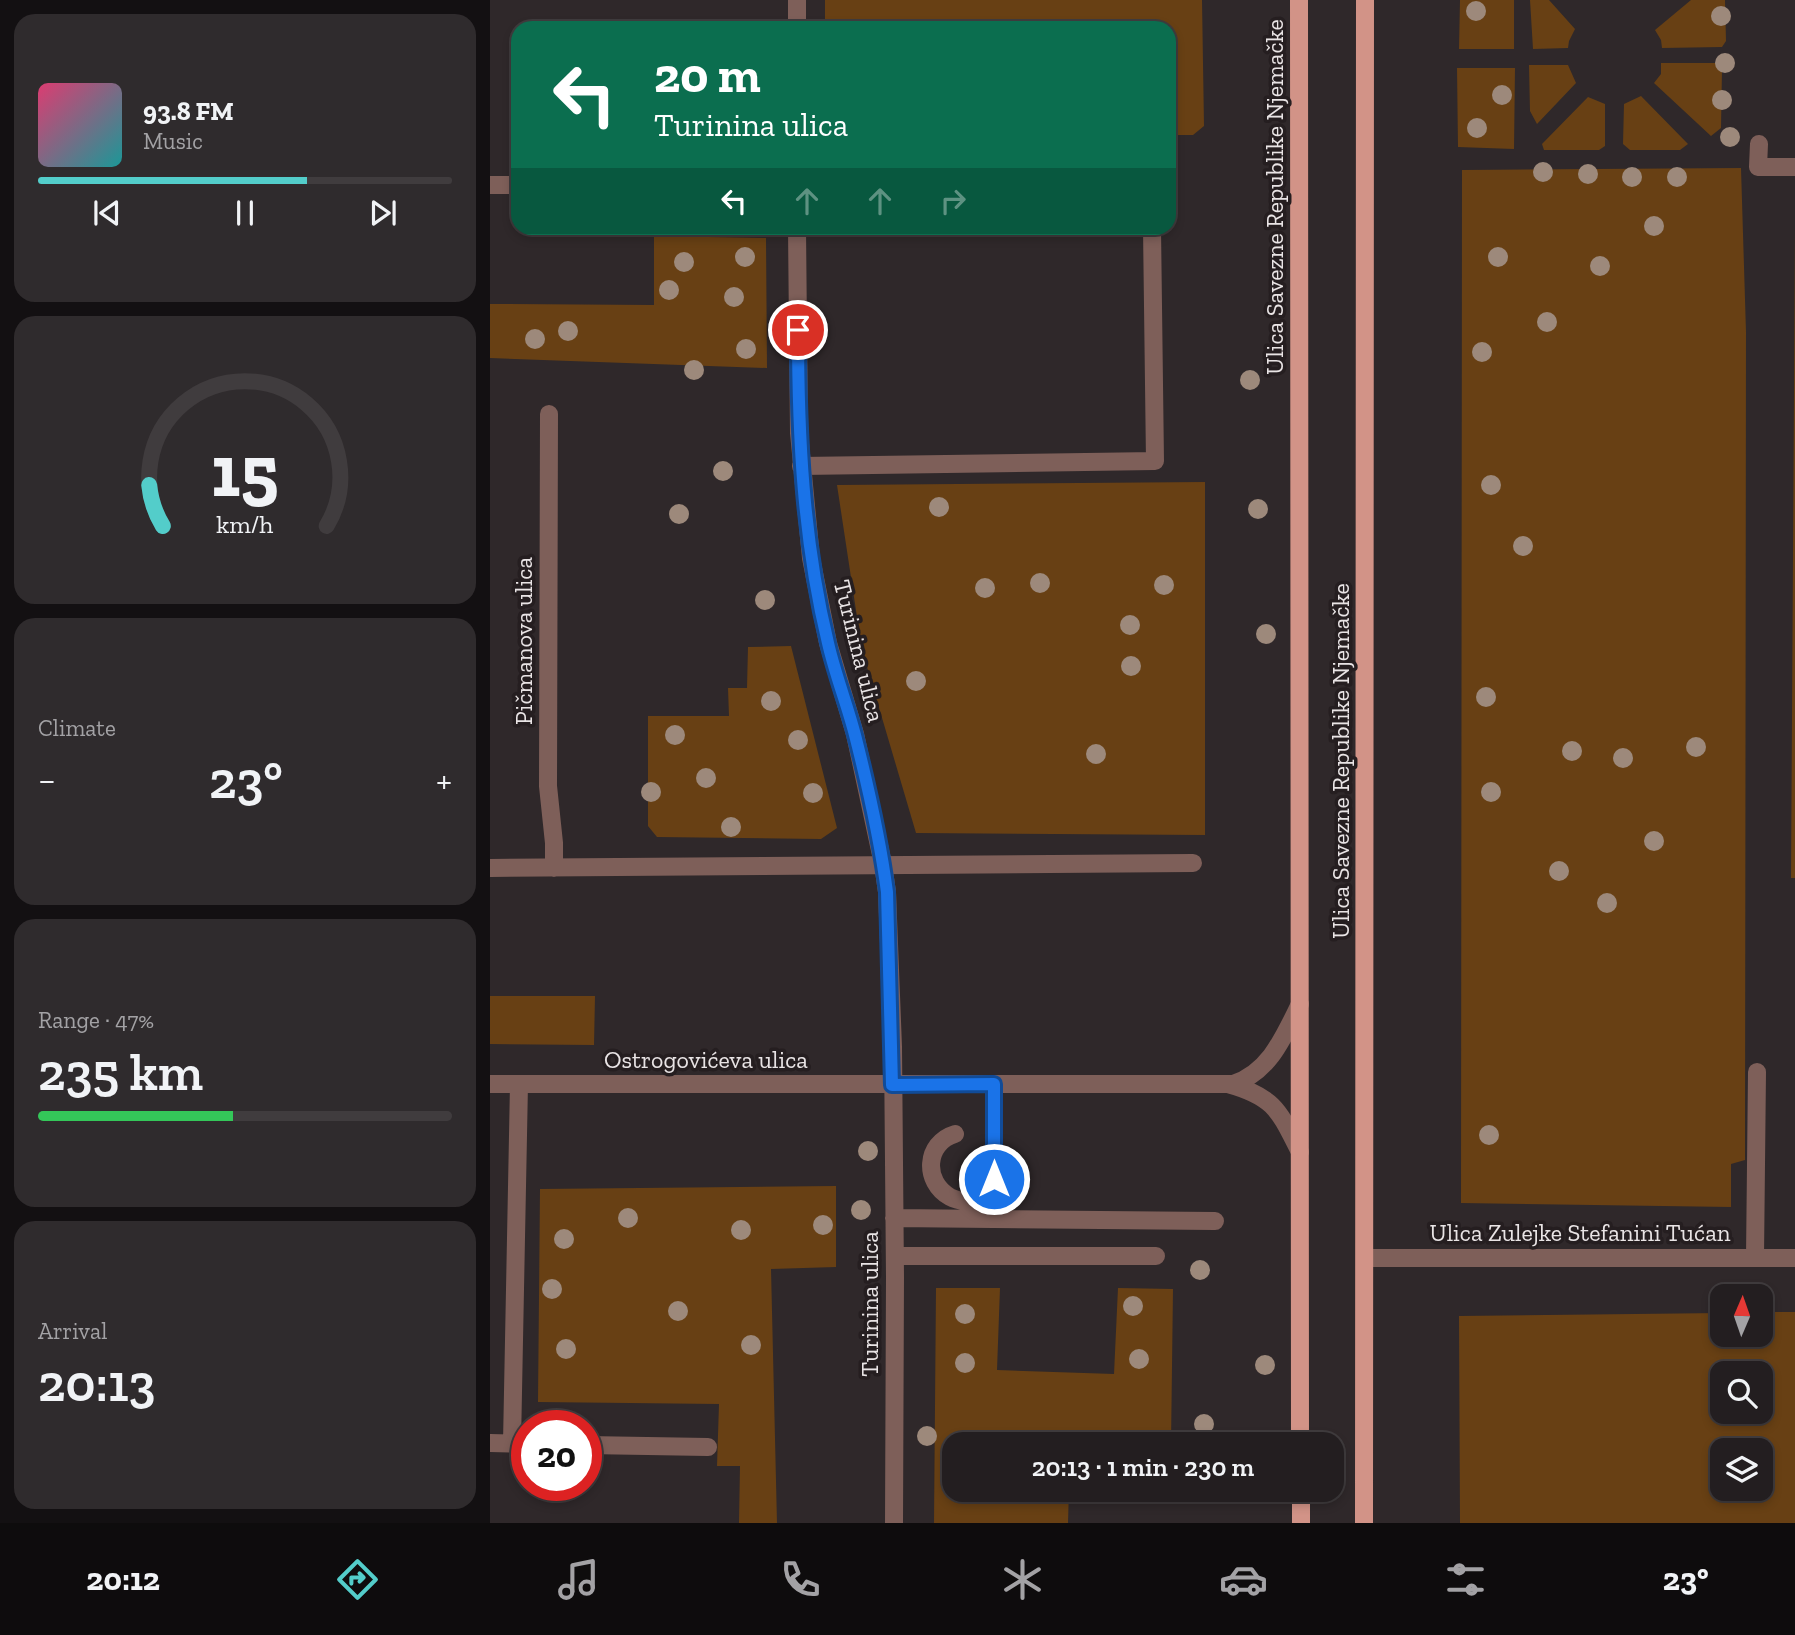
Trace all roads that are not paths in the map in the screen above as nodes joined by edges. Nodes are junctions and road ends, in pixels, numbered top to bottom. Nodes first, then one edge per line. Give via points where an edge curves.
1 (797, 0) edge
2 (1299, 0) edge
3 (1365, 0) edge
4 (1373, 0) edge
5 (1365, 20) junction
6 (797, 21) edge
7 (1759, 144) dead end
8 (1795, 167) edge
9 (490, 185) edge
10 (511, 185) edge
11 (797, 235) edge
12 (1152, 235) edge
13 (549, 414) dead end
14 (801, 466) junction
15 (1193, 863) dead end
16 (883, 864) junction
17 (490, 868) edge
18 (554, 868) junction
19 (1300, 1004) junction
20 (1756, 1072) dead end
21 (490, 1084) edge
22 (519, 1084) junction
23 (994, 1084) junction
24 (1228, 1084) junction
25 (892, 1085) junction
26 (955, 1134) dead end
27 (1300, 1152) junction
28 (994, 1211) junction
29 (894, 1218) junction
30 (1215, 1221) dead end
31 (895, 1256) junction
32 (1156, 1256) dead end
33 (1755, 1257) junction
34 (1365, 1258) junction
35 (1795, 1258) edge
36 (519, 1410) edge
37 (1300, 1432) edge
38 (490, 1443) edge
39 (511, 1444) edge
40 (602, 1445) edge
41 (708, 1447) dead end
42 (1301, 1502) edge
43 (894, 1523) edge
44 (1301, 1523) edge
45 (1364, 1523) edge

1 - 6 street
2 - 19 main road, Ulica Savezne Republike Njemačke
3 - 5 main road, Ulica Savezne Republike Njemačke
4 - 5 main road
5 - 34 main road, Ulica Savezne Republike Njemačke
7 - 8 street via 1758,167
9 - 10 street
11 - 14 street, Turinina ulica
12 - 14 street via 1155,461
13 - 18 street, Pičmanova ulica via 548,786
14 - 16 street, Turinina ulica via 811,558 828,643 855,734
15 - 16 street
16 - 18 street
16 - 25 street, Turinina ulica
17 - 18 street
19 - 24 street via 1269,1061 1251,1076
19 - 27 main road, Ulica Savezne Republike Njemačke
20 - 33 street
21 - 22 street, Ostrogovićeva ulica
22 - 25 street, Ostrogovićeva ulica
22 - 36 street
23 - 24 street
23 - 25 street
23 - 28 street
24 - 27 street via 1269,1101
25 - 29 street, Turinina ulica
26 - 28 street via 933,1150 933,1177 951,1198
27 - 37 main road, Ulica Savezne Republike Njemačke
28 - 29 street
28 - 30 street
29 - 31 street, Turinina ulica
31 - 32 street
31 - 43 street, Turinina ulica
33 - 34 street, Ulica Zulejke Stefanini Tućan
33 - 35 street, Ulica Zulejke Stefanini Tućan
34 - 45 main road, Ulica Savezne Republike Njemačke
38 - 39 street
40 - 41 street
42 - 44 main road

